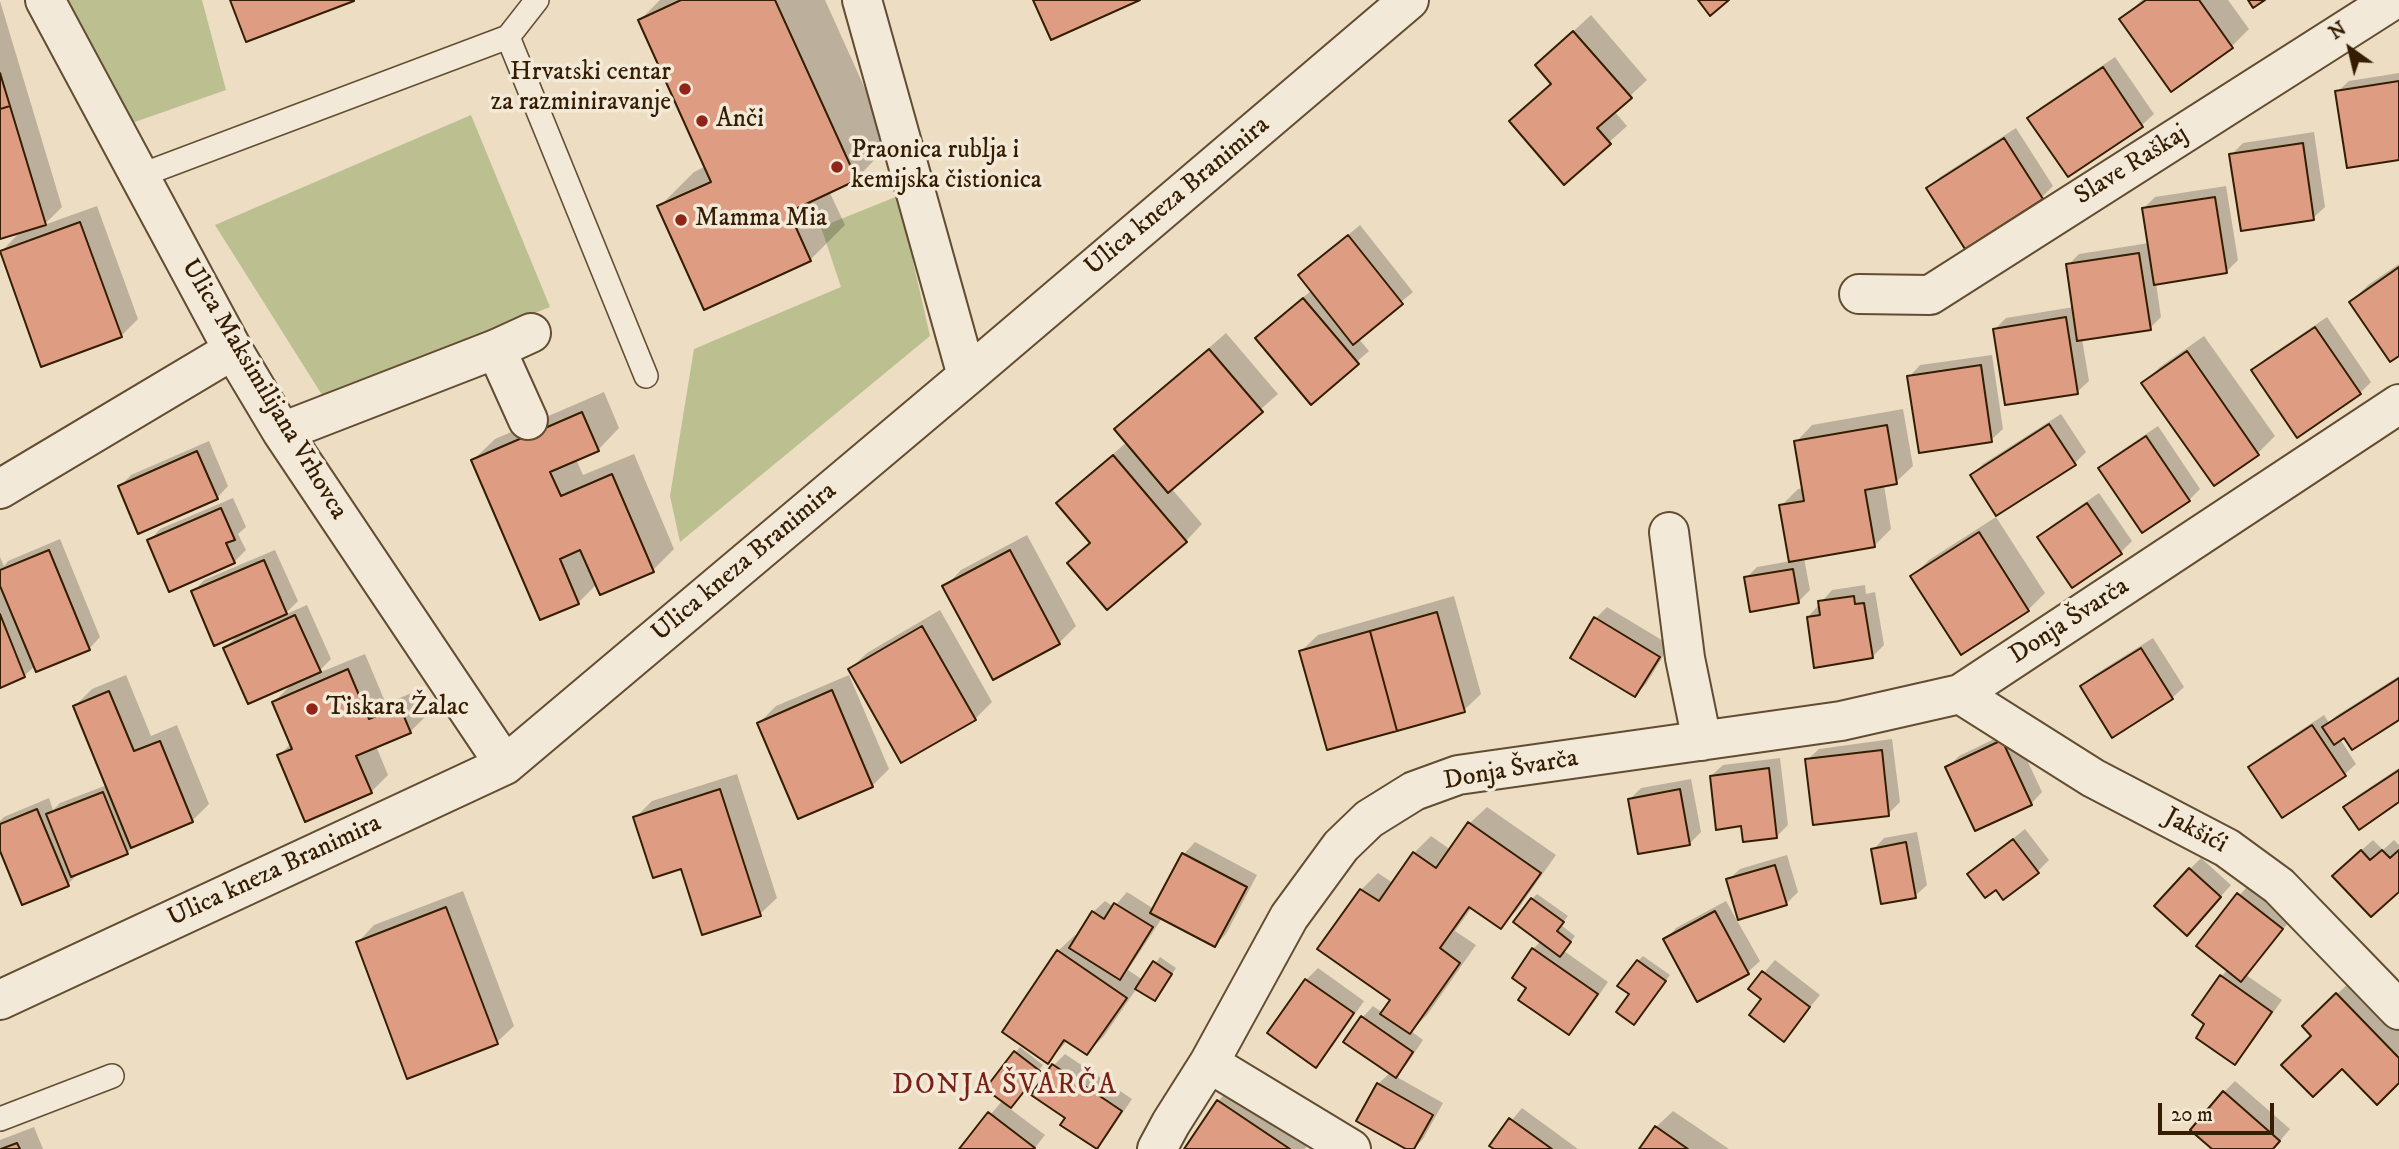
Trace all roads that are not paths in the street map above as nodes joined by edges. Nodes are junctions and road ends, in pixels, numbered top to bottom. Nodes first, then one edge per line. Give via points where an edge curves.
1 (45, 0) edge
2 (537, 0) edge
3 (862, 0) edge
4 (1409, 0) edge
5 (2393, 0) edge
6 (508, 37) junction
7 (139, 176) junction
8 (1859, 294) dead end
9 (531, 333) dead end
10 (496, 349) junction
11 (233, 351) junction
12 (646, 376) dead end
13 (967, 376) junction
14 (2399, 404) edge
15 (528, 419) dead end
16 (282, 432) junction
17 (0, 489) edge
18 (1669, 532) dead end
19 (1960, 694) junction
20 (1702, 741) junction
21 (505, 765) junction
22 (0, 1000) edge
23 (2399, 1010) edge
24 (1209, 1063) junction
25 (112, 1076) dead end
26 (0, 1119) edge
27 (1157, 1149) edge
28 (1351, 1149) edge

1 - 7 street, Ulica Maksimilijana Vrhovca
2 - 6 lane
3 - 13 street
4 - 13 street, Ulica kneza Branimira
5 - 8 street, Slave Raškaj via 1930,295
6 - 7 lane
6 - 12 lane
7 - 11 street, Ulica Maksimilijana Vrhovca
9 - 10 street
10 - 15 street
10 - 16 street
11 - 16 street, Ulica Maksimilijana Vrhovca
11 - 17 street
13 - 21 street, Ulica kneza Branimira
14 - 19 street, Donja Švarča
16 - 21 street, Ulica Maksimilijana Vrhovca
18 - 20 street via 1685,658
19 - 20 street, Donja Švarča via 1841,721
19 - 23 street, Jakšići via 2093,778 2227,848 2279,886
20 - 24 street, Donja Švarča via 1458,775 1414,791 1369,819 1341,846 1289,917
21 - 22 street, Ulica kneza Branimira
24 - 27 street, Donja Švarča
24 - 28 street
25 - 26 lane

